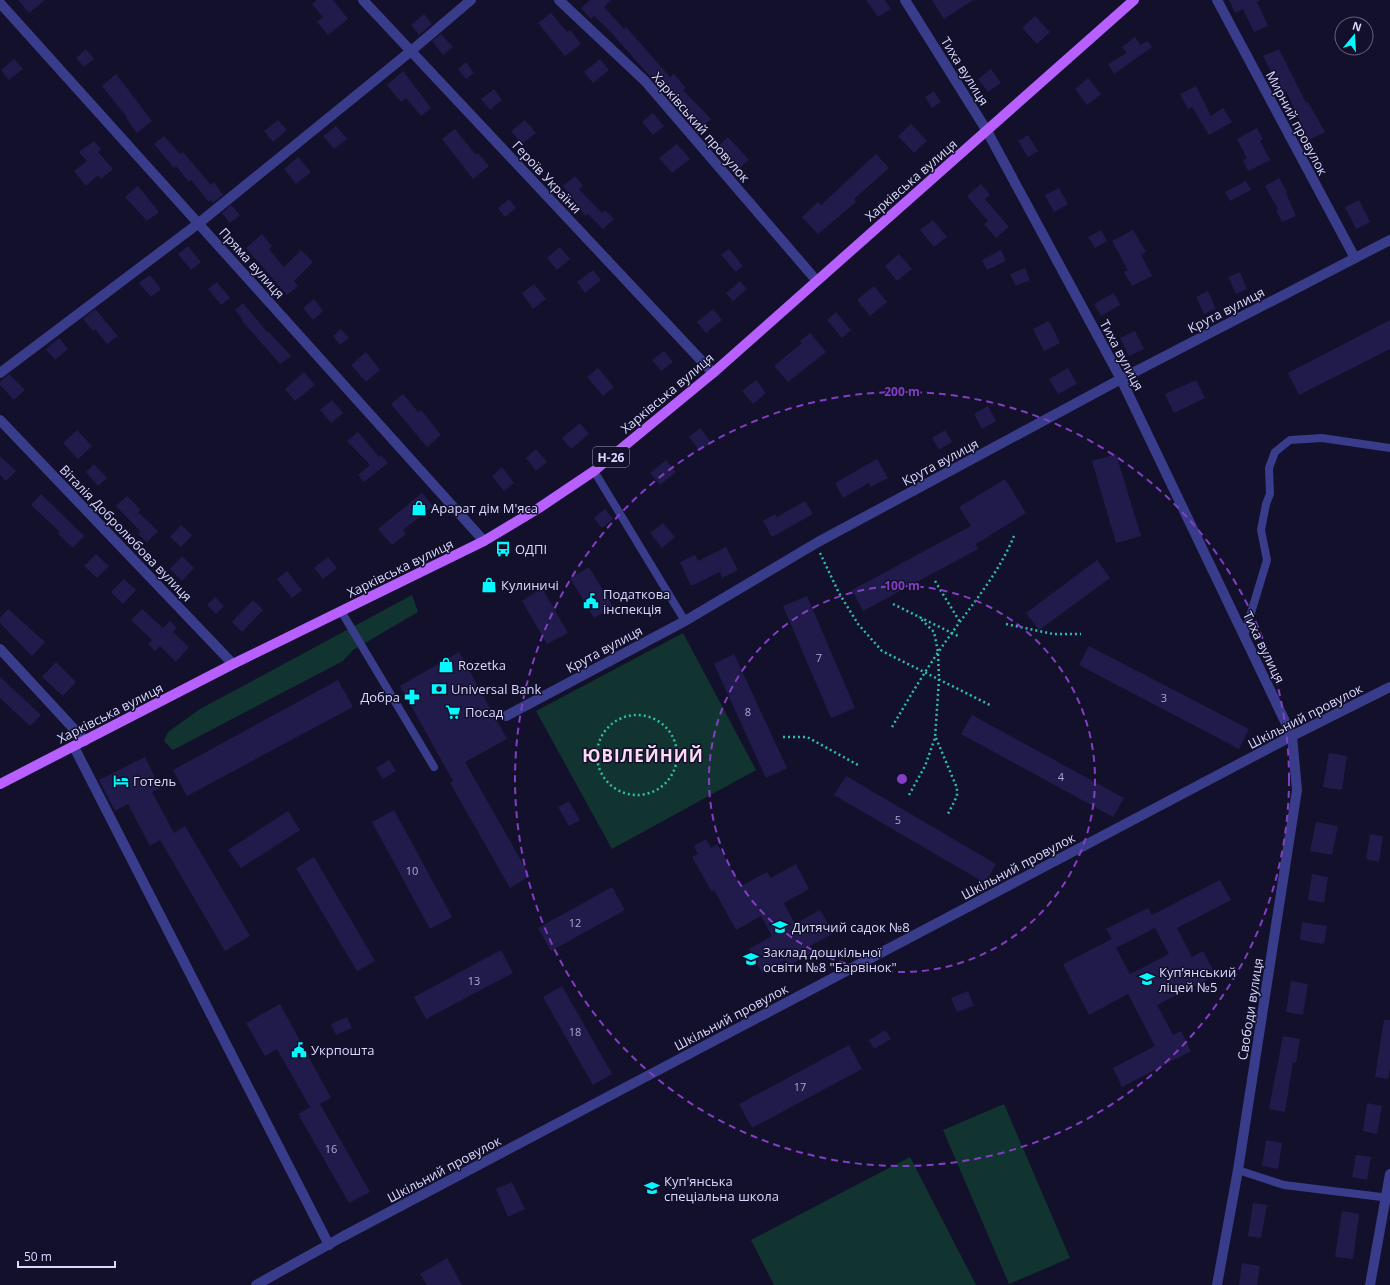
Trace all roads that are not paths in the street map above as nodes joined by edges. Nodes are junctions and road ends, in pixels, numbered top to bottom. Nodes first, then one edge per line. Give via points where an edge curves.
1 (363, 0) edge
2 (471, 0) edge
3 (559, 0) edge
4 (905, 0) edge
5 (1134, 0) edge
6 (1217, 0) edge
7 (0, 3) edge
8 (411, 51) junction
9 (987, 131) junction
10 (199, 223) junction
11 (1390, 240) edge
12 (1355, 258) junction
13 (816, 280) junction
14 (712, 372) junction
15 (0, 373) edge
16 (1121, 379) junction
17 (0, 420) edge
18 (1390, 448) edge
19 (594, 470) junction
20 (484, 541) junction
21 (341, 611) junction
22 (685, 621) junction
23 (1244, 636) junction
24 (0, 649) edge
25 (233, 664) junction
26 (1390, 687) edge
27 (506, 716) dead end
28 (1292, 736) junction
29 (85, 741) junction
30 (74, 747) junction
31 (434, 767) dead end
32 (0, 784) edge
33 (1238, 1170) junction
34 (1390, 1174) edge
35 (1388, 1198) edge
36 (329, 1245) junction
37 (256, 1285) edge
38 (1217, 1285) edge
39 (1370, 1285) edge

1 - 8 street, Героїв України
2 - 8 street
3 - 13 street, Харківський провулок via 645,81
4 - 9 street, Тиха вулиця
5 - 9 main road, Харківська вулиця / Н-26
6 - 12 street, Мирний провулок
7 - 10 street, Пряма вулиця
8 - 10 street
8 - 14 street, Героїв України
9 - 13 main road, Харківська вулиця / Н-26
9 - 16 street, Тиха вулиця
10 - 15 street
10 - 20 street, Пряма вулиця
11 - 12 street, Крута вулиця
12 - 16 street, Крута вулиця
13 - 14 main road, Харківська вулиця / Н-26
14 - 19 main road, Харківська вулиця / Н-26
16 - 22 street, Крута вулиця via 816,544
16 - 23 street, Тиха вулиця
17 - 25 street, Віталія Добролюбова вулиця
18 - 23 lane via 1322,438 1290,440 1275,452 1269,468 1270,494 1261,530 1267,560
19 - 20 main road, Харківська вулиця / Н-26 via 539,508
19 - 22 lane
20 - 21 main road, Харківська вулиця / Н-26
21 - 25 main road, Харківська вулиця / Н-26
21 - 31 lane
22 - 27 street, Крута вулиця
23 - 28 street, Тиха вулиця
24 - 29 street
25 - 29 main road, Харківська вулиця / Н-26
26 - 28 street, Шкільний провулок
28 - 33 street, Свободи вулиця via 1297,790
28 - 36 street, Шкільний провулок
29 - 30 main road, Харківська вулиця / Н-26
30 - 32 main road, Харківська вулиця / Н-26
30 - 36 street
33 - 35 lane via 1284,1185
33 - 38 street, Свободи вулиця
34 - 35 street
35 - 39 street
36 - 37 street, Шкільний провулок

